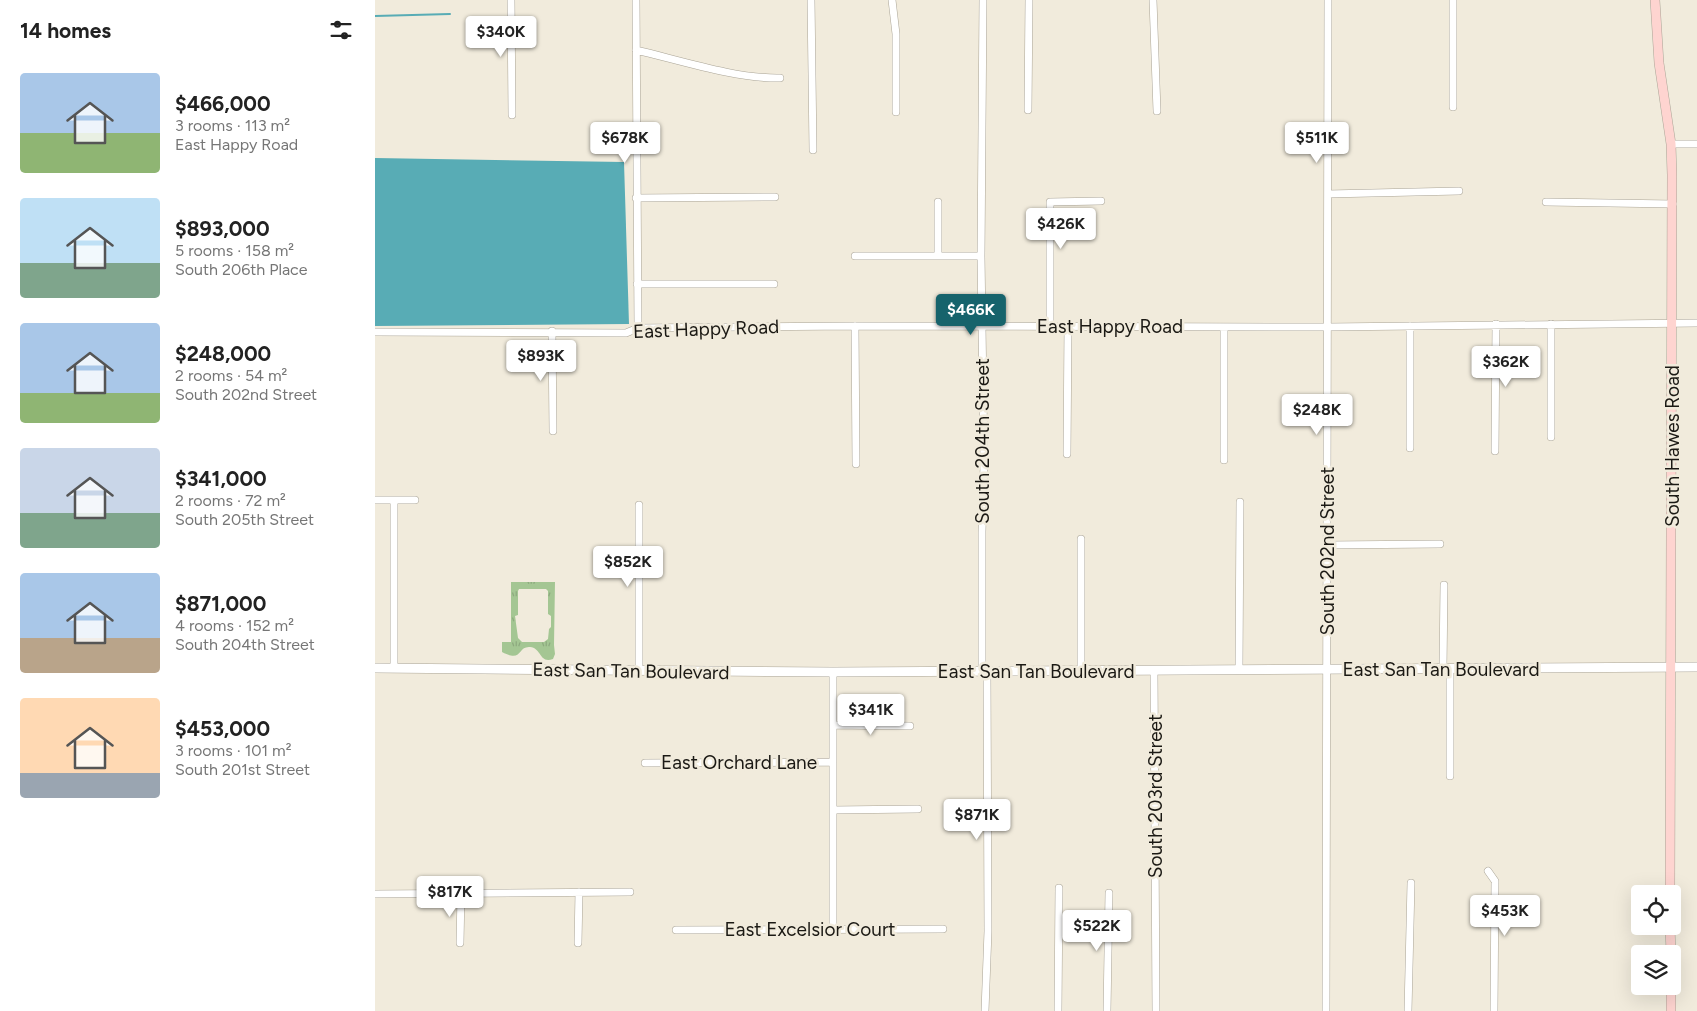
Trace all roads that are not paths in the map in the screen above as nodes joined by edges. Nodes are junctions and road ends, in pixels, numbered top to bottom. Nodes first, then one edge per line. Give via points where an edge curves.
1 (511, 0) edge
2 (636, 0) edge
3 (811, 0) edge
4 (892, 0) edge
5 (983, 0) edge
6 (1029, 0) edge
7 (1153, 0) edge
8 (1328, 0) edge
9 (1453, 0) edge
10 (1655, 0) edge
11 (636, 50) junction
12 (780, 78) dead end
13 (1453, 107) dead end
14 (1028, 110) dead end
15 (1157, 111) dead end
16 (896, 112) dead end
17 (512, 115) dead end
18 (1671, 144) junction
19 (1697, 144) edge
20 (813, 150) dead end
21 (1459, 191) dead end
22 (1328, 194) junction
23 (775, 197) dead end
24 (636, 198) junction
25 (1101, 201) dead end
26 (938, 202) dead end
27 (1546, 202) dead end
28 (1673, 204) junction
29 (855, 256) dead end
30 (939, 256) junction
31 (981, 256) junction
32 (637, 284) junction
33 (774, 284) dead end
34 (1697, 322) edge
35 (1672, 323) junction
36 (1496, 324) junction
37 (1551, 324) junction
38 (855, 326) junction
39 (981, 326) junction
40 (1050, 326) junction
41 (1067, 326) junction
42 (1410, 326) junction
43 (1224, 327) junction
44 (1328, 327) junction
45 (638, 328) junction
46 (552, 331) junction
47 (375, 332) edge
48 (553, 432) dead end
49 (1551, 437) dead end
50 (1410, 448) dead end
51 (1495, 450) dead end
52 (1067, 454) dead end
53 (1224, 460) dead end
54 (856, 464) dead end
55 (375, 500) edge
56 (394, 500) junction
57 (415, 500) dead end
58 (1240, 502) dead end
59 (639, 505) dead end
60 (1081, 539) dead end
61 (1440, 544) dead end
62 (1327, 545) junction
63 (1444, 585) dead end
64 (1671, 667) junction
65 (1697, 667) edge
66 (375, 668) edge
67 (394, 668) junction
68 (1446, 669) junction
69 (1154, 670) junction
70 (1239, 670) junction
71 (1326, 670) junction
72 (639, 671) junction
73 (985, 671) junction
74 (1081, 671) junction
75 (833, 672) junction
76 (833, 725) junction
77 (909, 726) dead end
78 (833, 762) junction
79 (645, 763) dead end
80 (1450, 776) dead end
81 (918, 809) dead end
82 (833, 810) junction
83 (1488, 871) dead end
84 (1411, 883) dead end
85 (1671, 885) edge
86 (1059, 888) dead end
87 (579, 892) junction
88 (630, 892) dead end
89 (461, 893) junction
90 (1109, 893) dead end
91 (375, 894) edge
92 (833, 929) junction
93 (943, 929) dead end
94 (677, 930) dead end
95 (579, 943) dead end
96 (460, 944) dead end
97 (1671, 995) edge
98 (985, 1011) edge
99 (1058, 1011) edge
100 (1107, 1011) edge
101 (1156, 1011) edge
102 (1326, 1011) edge
103 (1408, 1011) edge
104 (1494, 1011) edge
105 (1671, 1011) edge

1 - 17 street
2 - 11 street
3 - 20 street
4 - 16 street via 896,34
5 - 31 street, South 204th Street
6 - 14 street
7 - 15 street
8 - 22 street, South 202nd Street
9 - 13 street
10 - 18 main road, South Hawes Road via 1661,81
11 - 12 street via 722,70
11 - 24 street
18 - 19 street
18 - 28 main road, South Hawes Road
21 - 22 street
22 - 44 street, South 202nd Street
23 - 24 street
24 - 32 street
25 - 40 street via 1050,202
26 - 30 street
27 - 28 street
28 - 35 main road, South Hawes Road
29 - 30 street
30 - 31 street
31 - 39 street, South 204th Street
32 - 33 street
32 - 45 street
34 - 35 street, East Happy Road
35 - 37 street, East Happy Road
35 - 64 main road, South Hawes Road
36 - 37 street, East Happy Road
36 - 42 street, East Happy Road
36 - 51 street
37 - 49 street
38 - 39 street, East Happy Road
38 - 45 street, East Happy Road
38 - 54 street
39 - 40 street, East Happy Road
39 - 73 street, South 204th Street
40 - 41 street, East Happy Road
41 - 43 street, East Happy Road
41 - 52 street
42 - 44 street, East Happy Road
42 - 50 street
43 - 44 street, East Happy Road
43 - 53 street
44 - 62 street, South 202nd Street
45 - 46 street, East Happy Road via 626,333
46 - 47 street, East Happy Road
46 - 48 street
55 - 56 street
56 - 57 street
56 - 67 street
58 - 70 street
59 - 72 street
60 - 74 street
61 - 62 street
62 - 71 street, South 202nd Street
63 - 68 street
64 - 65 street, East San Tan Boulevard
64 - 68 street, East San Tan Boulevard
64 - 85 main road, South Hawes Road
66 - 67 street, East San Tan Boulevard
67 - 72 street, East San Tan Boulevard
68 - 71 street, East San Tan Boulevard
68 - 80 street
69 - 70 street, East San Tan Boulevard
69 - 74 street, East San Tan Boulevard
69 - 101 street, South 203rd Street
70 - 71 street, East San Tan Boulevard
71 - 102 street, South 202nd Street
72 - 75 street, East San Tan Boulevard
73 - 74 street, East San Tan Boulevard
73 - 75 street, East San Tan Boulevard
73 - 98 street, South 204th Street via 988,912
75 - 76 street
76 - 77 street
76 - 78 street
78 - 79 street, East Orchard Lane
78 - 82 street
81 - 82 street
82 - 92 street
83 - 104 street via 1495,882
84 - 103 street
86 - 99 street
87 - 88 street
87 - 89 street
87 - 95 street
89 - 91 street
89 - 96 street
90 - 100 street
92 - 93 street, East Excelsior Court
92 - 94 street, East Excelsior Court
97 - 105 main road

